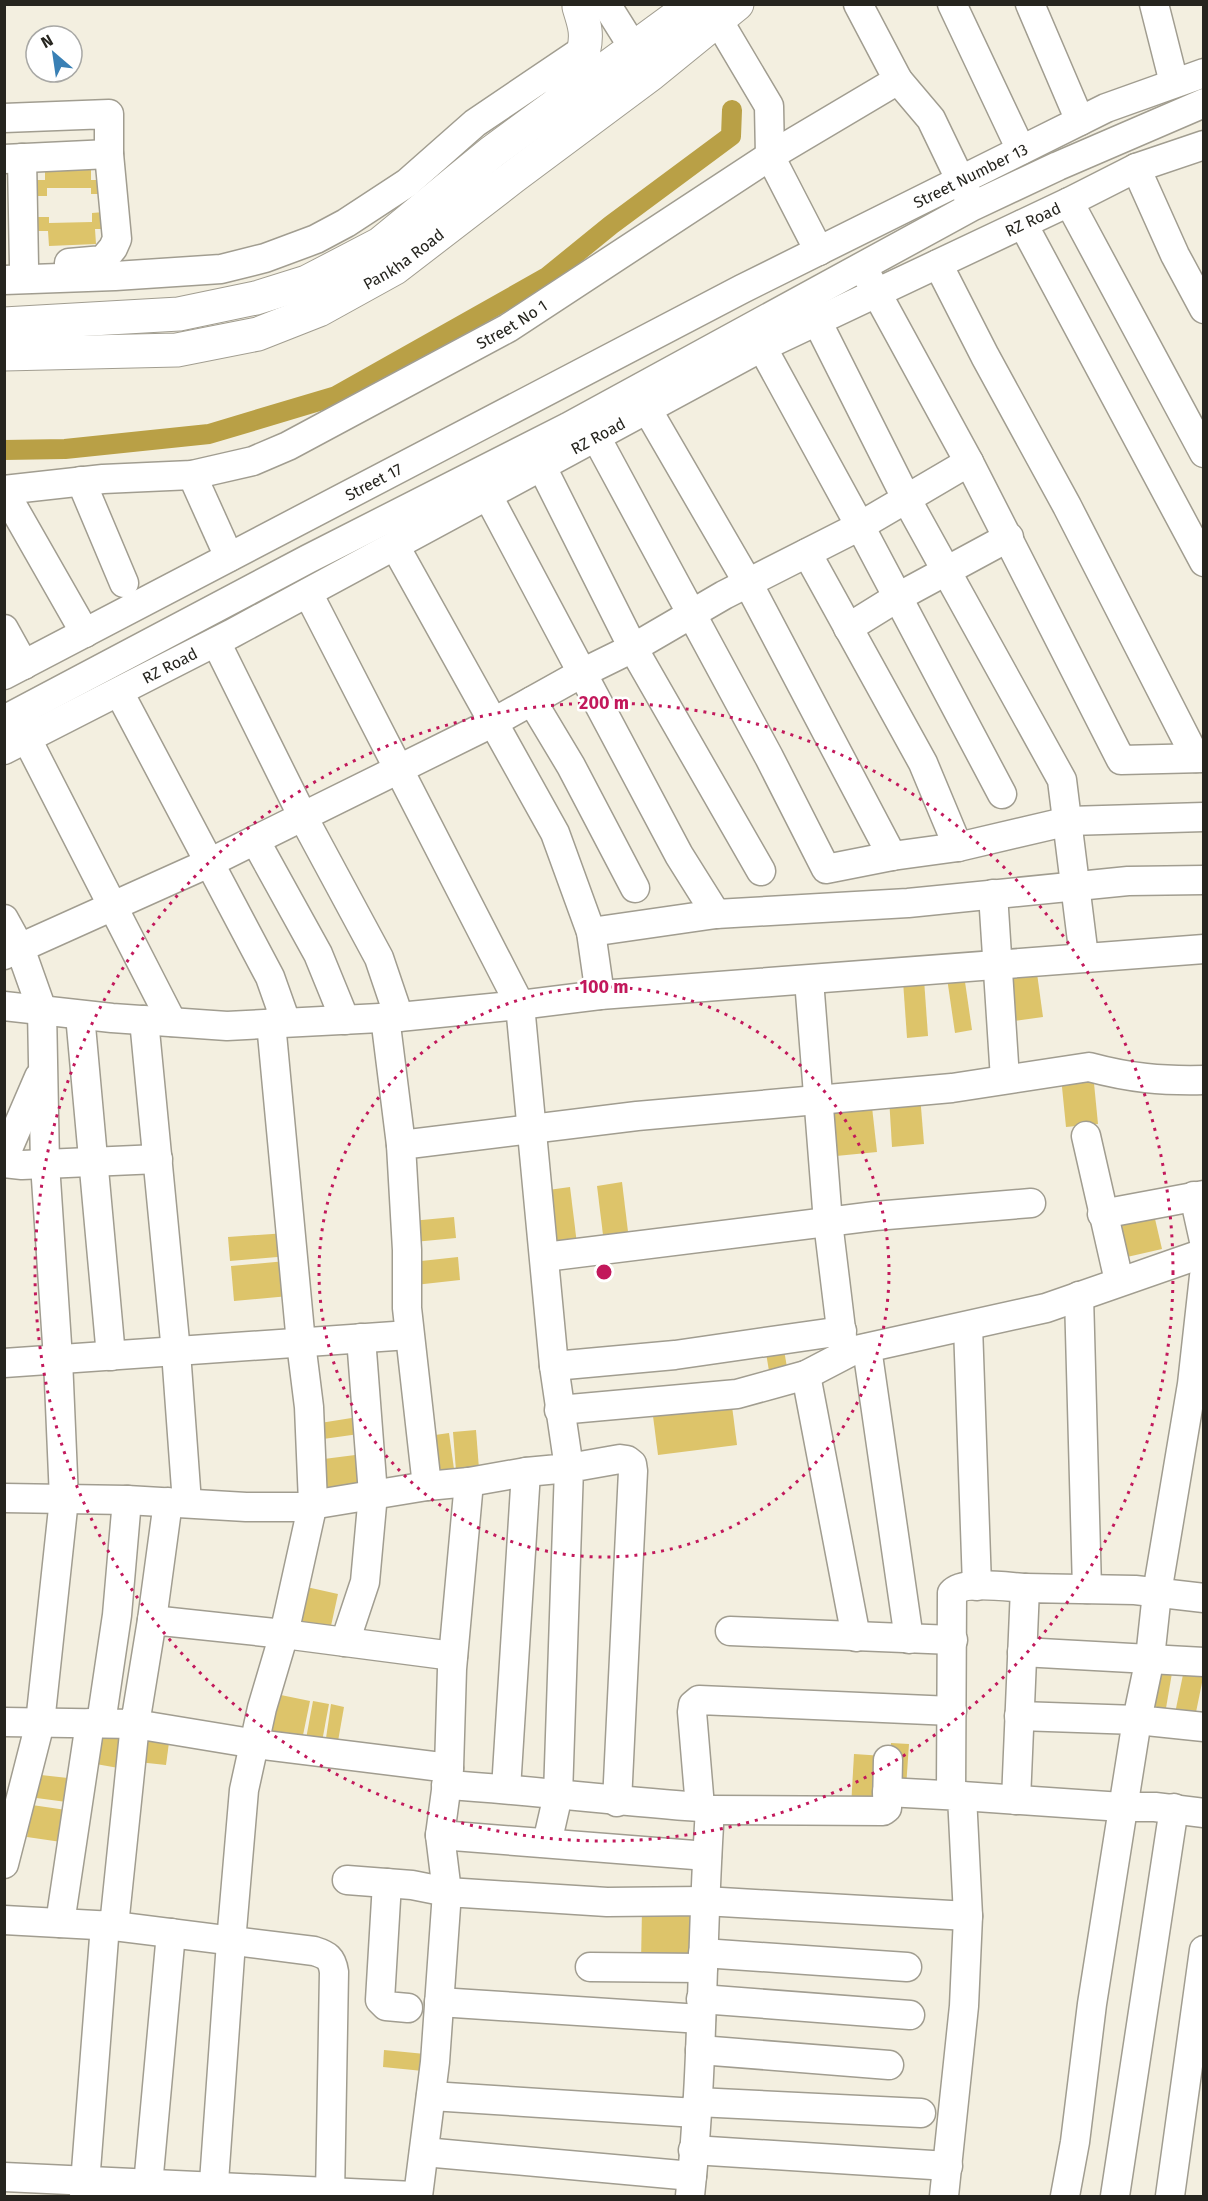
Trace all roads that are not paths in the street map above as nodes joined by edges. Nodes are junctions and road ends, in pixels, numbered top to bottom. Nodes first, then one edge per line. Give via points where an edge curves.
1 (652, 4) edge
2 (858, 4) edge
3 (952, 4) edge
4 (1030, 4) edge
5 (1154, 4) edge
6 (587, 5) edge
7 (710, 9) edge
8 (583, 50) junction
9 (632, 68) junction
10 (1203, 73) edge
11 (898, 80) junction
12 (1174, 83) junction
13 (558, 103) junction
14 (1194, 107) edge
15 (4, 118) edge
16 (1080, 121) junction
17 (1021, 150) junction
18 (1201, 153) edge
19 (110, 154) junction
20 (770, 156) junction
21 (13, 158) edge
22 (1136, 168) junction
23 (962, 180) junction
24 (1069, 202) junction
25 (973, 206) junction
26 (14, 211) edge
27 (1023, 224) junction
28 (848, 236) junction
29 (990, 240) junction
30 (819, 251) junction
31 (938, 264) junction
32 (863, 267) junction
33 (11, 271) edge
34 (742, 289) joint
35 (877, 293) junction
36 (1203, 309) edge
37 (817, 321) junction
38 (4, 324) edge
39 (762, 347) junction
40 (4, 354) edge
41 (647, 409) junction
42 (596, 437) junction
43 (1203, 453) edge
44 (969, 462) junction
45 (542, 466) junction
46 (192, 475) junction
47 (81, 481) junction
48 (484, 484) junction
49 (4, 490) edge
50 (907, 500) junction
51 (860, 526) junction
52 (1009, 537) junction
53 (395, 546) junction
54 (807, 553) junction
55 (230, 557) junction
56 (1203, 562) edge
57 (946, 570) junction
58 (124, 583) dead end
59 (748, 583) junction
60 (308, 593) junction
61 (898, 597) junction
62 (690, 614) junction
63 (848, 628) junction
64 (4, 629) edge
65 (85, 633) junction
66 (216, 642) junction
67 (633, 648) junction
68 (14, 670) edge
69 (582, 673) junction
70 (119, 692) junction
71 (532, 700) junction
72 (4, 720) edge
73 (494, 722) junction
74 (16, 745) edge
75 (1200, 758) edge
76 (400, 769) junction
77 (1002, 794) dead end
78 (303, 817) junction
79 (1203, 817) edge
80 (1069, 821) junction
81 (255, 840) junction
82 (958, 847) junction
83 (892, 856) junction
84 (211, 862) junction
85 (761, 871) dead end
86 (1203, 880) edge
87 (1075, 886) junction
88 (635, 888) dead end
89 (993, 894) junction
90 (113, 906) junction
91 (716, 914) junction
92 (4, 919) edge
93 (591, 932) junction
94 (1203, 949) edge
95 (12, 952) edge
96 (1084, 957) junction
97 (997, 964) junction
98 (809, 980) junction
99 (600, 995) junction
100 (520, 1005) junction
101 (4, 1006) edge
102 (42, 1010) junction
103 (80, 1015) junction
104 (392, 1017) junction
105 (144, 1020) junction
106 (345, 1020) junction
107 (172, 1022) junction
108 (278, 1023) junction
109 (43, 1067) junction
110 (1005, 1080) junction
111 (1203, 1080) edge
112 (818, 1100) junction
113 (531, 1130) junction
114 (1086, 1136) dead end
115 (401, 1145) junction
116 (4, 1158) edge
117 (158, 1159) junction
118 (92, 1162) junction
119 (4, 1163) edge
120 (45, 1164) junction
121 (1199, 1195) edge
122 (1031, 1203) dead end
123 (1102, 1214) junction
124 (828, 1222) junction
125 (1203, 1241) edge
126 (1203, 1253) edge
127 (545, 1257) junction
128 (1203, 1276) edge
129 (1119, 1281) junction
130 (1079, 1296) junction
131 (968, 1326) junction
132 (410, 1335) junction
133 (361, 1338) junction
134 (301, 1343) junction
135 (851, 1344) junction
136 (177, 1352) junction
137 (111, 1356) junction
138 (58, 1359) junction
139 (4, 1363) edge
140 (1199, 1363) edge
141 (554, 1366) junction
142 (806, 1375) junction
143 (559, 1410) junction
144 (569, 1468) junction
145 (526, 1472) junction
146 (469, 1482) junction
147 (427, 1486) junction
148 (374, 1494) junction
149 (4, 1498) edge
150 (64, 1499) junction
151 (127, 1500) junction
152 (178, 1502) junction
153 (313, 1503) junction
154 (977, 1586) junction
155 (1025, 1588) junction
156 (1088, 1589) junction
157 (1157, 1593) junction
158 (1203, 1598) edge
159 (152, 1620) junction
160 (730, 1632) dead end
161 (284, 1634) junction
162 (856, 1637) junction
163 (909, 1639) junction
164 (953, 1640) junction
165 (345, 1642) junction
166 (1022, 1652) junction
167 (453, 1656) junction
168 (1150, 1658) junction
169 (1203, 1662) edge
170 (952, 1711) junction
171 (1019, 1716) junction
172 (1137, 1720) junction
173 (4, 1722) edge
174 (40, 1723) junction
175 (95, 1724) junction
176 (135, 1724) junction
177 (1203, 1727) edge
178 (256, 1744) junction
179 (888, 1760) dead end
180 (447, 1776) junction
181 (506, 1789) junction
182 (887, 1792) junction
183 (558, 1795) junction
184 (957, 1796) junction
185 (1016, 1800) junction
186 (617, 1802) junction
187 (1122, 1807) junction
188 (1174, 1808) junction
189 (705, 1809) junction
190 (1203, 1813) edge
191 (440, 1835) junction
192 (547, 1843) junction
193 (707, 1856) junction
194 (4, 1863) edge
195 (346, 1880) dead end
196 (387, 1883) junction
197 (447, 1892) junction
198 (704, 1901) junction
199 (968, 1917) junction
200 (4, 1920) edge
201 (60, 1923) junction
202 (109, 1925) junction
203 (171, 1933) junction
204 (231, 1942) junction
205 (1203, 1950) edge
206 (703, 1960) junction
207 (590, 1967) dead end
208 (907, 1967) dead end
209 (439, 2002) junction
210 (408, 2008) dead end
211 (701, 2009) junction
212 (910, 2015) dead end
213 (700, 2050) junction
214 (889, 2065) dead end
215 (431, 2096) junction
216 (697, 2108) junction
217 (921, 2113) dead end
218 (424, 2151) junction
219 (948, 2166) junction
220 (692, 2174) edge
221 (4, 2177) edge
222 (84, 2188) edge
223 (147, 2190) edge
224 (213, 2191) edge
225 (331, 2194) edge
226 (416, 2196) edge
227 (944, 2196) edge
228 (1065, 2196) edge
229 (1115, 2196) edge
230 (1170, 2196) edge

1 - 7 main road
2 - 11 street
3 - 17 street
4 - 16 street
5 - 12 street
6 - 8 main road
6 - 9 street
7 - 9 main road, Pankha Road
7 - 20 street via 769,106
8 - 13 main road via 576,72
8 - 33 street via 475,123 407,183 316,239 220,269 116,276
9 - 13 main road, Pankha Road
9 - 40 main road, Pankha Road via 395,268 319,310 258,334 177,350
10 - 12 street, Street Number 13
11 - 20 street, Street No 1
11 - 23 street via 931,119
12 - 16 street, Street Number 13
13 - 38 main road, Pankha Road via 380,244 307,282 256,298 179,314
14 - 18 street
14 - 25 street
15 - 19 street via 109,114
16 - 17 street, Street Number 13
17 - 23 street, Street Number 13
18 - 22 street, RZ Road
19 - 21 street
19 - 33 street via 117,240 113,248 102,260
20 - 30 street
20 - 46 street, Street No 1 via 508,328 288,446 253,460
21 - 26 street
22 - 24 street, RZ Road
22 - 36 street
23 - 25 street
23 - 28 street, Street Number 13
24 - 27 street, RZ Road
24 - 43 street
25 - 29 street
25 - 32 street
26 - 33 street
27 - 29 street, RZ Road
27 - 56 street
28 - 30 street, Street Number 13
28 - 32 street
29 - 31 street, RZ Road
30 - 34 street, Street Number 13
31 - 35 street, RZ Road
31 - 75 street
32 - 35 street
32 - 48 street via 568,427
34 - 55 street, Street 17
35 - 37 street, RZ Road
35 - 44 street
37 - 39 street, RZ Road
37 - 50 street
39 - 41 street, RZ Road
39 - 51 street
41 - 42 street, RZ Road
41 - 59 street
42 - 45 street, RZ Road
42 - 62 street
44 - 50 street
44 - 52 street
45 - 48 street, RZ Road
45 - 67 street
46 - 47 street, Street No 1
46 - 55 street
47 - 49 street, Street No 1
47 - 58 street
48 - 53 street, RZ Road
48 - 69 street
48 - 72 street via 308,559
49 - 65 street
50 - 51 street
50 - 57 street
51 - 54 street
51 - 61 street
52 - 57 street
52 - 75 street via 1121,760
53 - 60 street, RZ Road
53 - 73 street
54 - 59 street
54 - 63 street
55 - 65 street, Street 17
57 - 61 street
57 - 80 street via 1062,780
59 - 62 street
59 - 83 street
60 - 66 street, RZ Road
60 - 76 street
61 - 63 street
61 - 77 street
62 - 67 street
62 - 83 street via 826,869
63 - 82 street via 923,764
64 - 68 street
65 - 68 street, Street 17
66 - 70 street, RZ Road
66 - 78 street
67 - 69 street
67 - 85 street
69 - 71 street
69 - 91 street via 679,855
70 - 74 street, RZ Road
70 - 84 street
71 - 73 street
71 - 88 street
73 - 76 street
73 - 93 street via 555,833
74 - 90 street
76 - 78 street
76 - 100 street
78 - 81 street
78 - 104 street via 379,958
79 - 80 street
80 - 82 street
80 - 87 street
81 - 84 street
81 - 106 street via 318,954
82 - 83 street
84 - 90 street
84 - 108 street via 270,977
86 - 87 street
87 - 89 street
87 - 96 street
89 - 91 street
89 - 97 street
90 - 95 street
90 - 107 street
91 - 93 street
92 - 95 street
93 - 99 street
94 - 96 street
95 - 102 street
96 - 97 street
97 - 98 street
97 - 110 street
98 - 99 street
98 - 112 street
99 - 100 street
100 - 104 street
100 - 113 street
101 - 102 street
102 - 103 street
102 - 109 street
103 - 105 street
103 - 118 street
104 - 106 street
104 - 115 street
105 - 107 street
105 - 117 street
106 - 108 street
107 - 108 street via 227,1026
108 - 134 street
109 - 116 street
109 - 120 street
110 - 111 street via 1089,1067 1162,1081
110 - 112 street
112 - 113 street
112 - 124 street
113 - 115 street
113 - 127 street
114 - 123 street
115 - 132 street
117 - 118 street
117 - 136 street
118 - 120 street
118 - 137 street
119 - 120 street
120 - 138 street
121 - 123 street
121 - 125 street
122 - 124 street
123 - 129 street
124 - 127 street
124 - 135 street
126 - 129 street
127 - 141 street
128 - 140 street
129 - 130 street
130 - 131 street
130 - 156 street
131 - 135 street
131 - 154 street
132 - 133 street
132 - 147 street
133 - 134 street
133 - 148 street
134 - 136 street
134 - 153 street via 309,1407
135 - 141 street via 675,1354
135 - 142 street
135 - 163 street
136 - 137 street
136 - 152 street
137 - 138 street
138 - 139 street
138 - 150 street
140 - 157 street
141 - 143 street
142 - 143 street via 737,1394
142 - 162 street
143 - 144 street
144 - 145 street
144 - 183 street
144 - 186 street via 620,1459 632,1464
145 - 146 street
145 - 181 street
146 - 147 street
146 - 167 street
147 - 148 street
148 - 153 street
148 - 165 street via 365,1582
149 - 150 street
150 - 151 street
150 - 174 street
151 - 152 street
151 - 175 street via 117,1615
152 - 153 street via 256,1507 299,1507
152 - 159 street
153 - 161 street
154 - 155 street
154 - 164 street via 958,1588 952,1593
155 - 156 street
155 - 166 street
156 - 157 street
157 - 158 street
157 - 168 street
159 - 161 street
159 - 176 street
160 - 162 street
161 - 165 street
161 - 178 street via 262,1708
162 - 163 street
163 - 164 street
164 - 170 street
165 - 167 street
166 - 168 street
166 - 171 street
167 - 180 street
168 - 169 street
168 - 172 street
170 - 184 street
170 - 189 street via 699,1700 692,1712
171 - 172 street
171 - 185 street
172 - 177 street
172 - 187 street
173 - 174 street
174 - 175 street
174 - 194 street
175 - 176 street
175 - 201 street
176 - 178 street
176 - 202 street
178 - 180 street
178 - 204 street via 244,1790
179 - 182 street
180 - 181 street
180 - 191 street
181 - 183 street
182 - 184 street
182 - 189 street via 887,1808 883,1811
183 - 186 street
183 - 192 street
184 - 185 street
184 - 199 street
185 - 187 street
186 - 189 street
187 - 188 street
187 - 228 street
188 - 190 street
188 - 229 street
189 - 193 street
191 - 192 street
191 - 197 street
192 - 193 street
193 - 198 street
195 - 196 street
196 - 197 street
196 - 210 street via 380,2000 386,2006
197 - 198 street via 607,1902
197 - 209 street
198 - 199 street
198 - 206 street
199 - 219 street via 964,2006
200 - 201 street
201 - 202 street
202 - 203 street
202 - 222 street
203 - 204 street
203 - 223 street
204 - 224 street
204 - 225 street via 314,1951 332,1961
205 - 230 street
206 - 207 street
206 - 208 street
206 - 211 street
209 - 211 street
209 - 215 street
211 - 212 street
211 - 213 street
213 - 214 street
213 - 216 street
215 - 216 street
215 - 218 street
216 - 217 street
216 - 220 street
218 - 220 street
218 - 226 street
219 - 220 street
219 - 227 street
221 - 222 street
222 - 223 street
223 - 224 street
224 - 225 street
225 - 226 street

